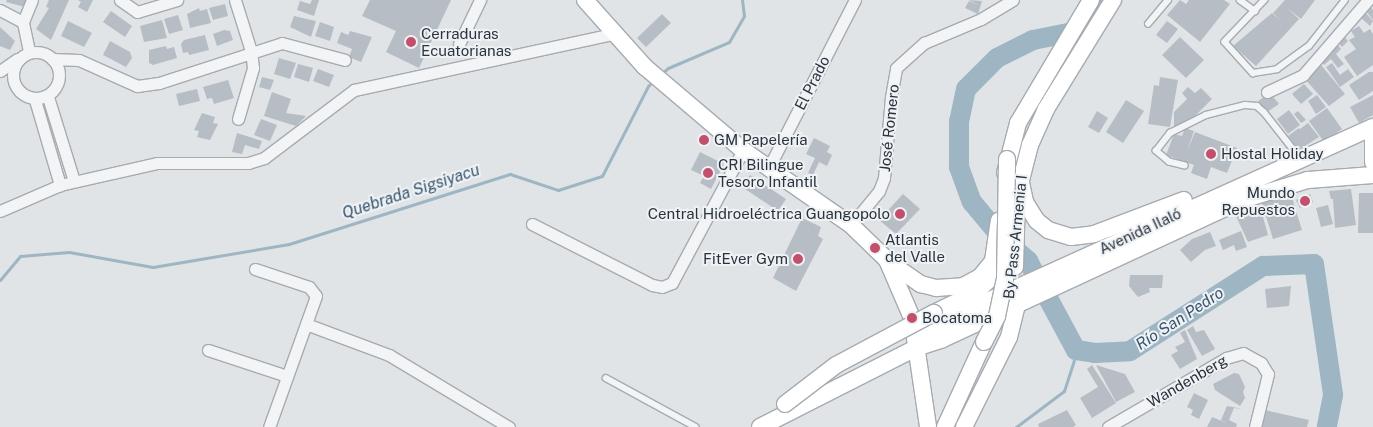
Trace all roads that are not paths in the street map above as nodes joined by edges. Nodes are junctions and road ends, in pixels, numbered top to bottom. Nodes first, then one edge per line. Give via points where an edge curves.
1 (32, 0) edge
2 (120, 0) edge
3 (176, 0) edge
4 (235, 0) edge
5 (480, 0) edge
6 (585, 0) edge
7 (855, 0) edge
8 (1013, 0) edge
9 (1091, 0) edge
10 (1113, 0) edge
11 (1168, 0) edge
12 (1240, 0) edge
13 (1265, 0) edge
14 (1345, 0) edge
15 (1368, 0) edge
16 (0, 10) edge
17 (1254, 11) junction
18 (23, 22) junction
19 (1148, 24) dead end
20 (613, 34) junction
21 (459, 44) dead end
22 (29, 51) junction
23 (251, 51) junction
24 (17, 59) junction
25 (52, 59) junction
26 (345, 60) dead end
27 (0, 73) edge
28 (14, 77) junction
29 (1267, 92) dead end
30 (48, 96) junction
31 (35, 100) junction
32 (238, 119) dead end
33 (1373, 127) edge
34 (1373, 137) edge
35 (743, 150) junction
36 (1007, 159) junction
37 (1302, 161) junction
38 (1373, 162) edge
39 (1185, 166) dead end
40 (769, 167) junction
41 (1272, 174) junction
42 (1373, 175) edge
43 (1020, 178) junction
44 (74, 181) junction
45 (60, 185) junction
46 (0, 211) edge
47 (532, 224) dead end
48 (851, 225) junction
49 (1006, 252) junction
50 (887, 260) junction
51 (255, 269) dead end
52 (1075, 269) junction
53 (1023, 295) junction
54 (306, 324) junction
55 (916, 348) junction
56 (208, 350) dead end
57 (287, 376) junction
58 (606, 378) dead end
59 (762, 426) edge
60 (269, 427) edge
61 (509, 427) edge
62 (696, 427) edge
63 (928, 427) edge
64 (945, 427) edge
65 (955, 427) edge
66 (964, 427) edge
67 (1108, 427) edge
68 (1255, 427) edge

1 - 18 street
2 - 3 street via 137,12
4 - 23 street
5 - 21 street
6 - 20 main road via 601,15
7 - 40 street, El Prado
8 - 48 street, José Romero via 981,20 924,42 896,68 884,178 879,191
9 - 36 main road, By Pass Armenia I via 1027,104
10 - 43 main road, By Pass Armenia I via 1046,109 1030,144
11 - 19 lane
12 - 17 lane
13 - 17 lane
14 - 17 lane via 1309,46 1277,69 1253,73 1225,42
15 - 29 street via 1303,74
16 - 18 street
18 - 22 street
20 - 35 main road via 645,68
20 - 44 street via 354,90 264,158 248,163 157,163
22 - 24 street
22 - 25 street via 42,51
23 - 25 street via 146,86 126,83 79,60
23 - 26 street via 282,44
23 - 32 street via 253,68
24 - 27 street
24 - 28 street
25 - 30 street via 58,80
27 - 28 street
28 - 31 street via 18,90
30 - 31 street
30 - 44 street
31 - 45 street
33 - 37 main road, Avenida Ilaló
34 - 38 main road
35 - 40 main road
35 - 47 street via 672,283 662,287 652,285
36 - 49 main road, By Pass Armenia I, bridge
36 - 50 main road, bridge via 997,249 993,261 980,277 963,286 936,288 921,284
37 - 39 lane via 1264,112 1257,106 1245,105 1206,115 1170,134 1156,151 1169,162
37 - 41 main road, Avenida Ilaló
40 - 48 main road
41 - 43 main road via 1215,188 1082,237 1048,230 1030,212
41 - 52 main road, Avenida Ilaló
42 - 52 main road, Avenida Ilaló via 1308,180 1242,200
43 - 65 main road, By Pass Armenia I via 1011,297 995,345
44 - 45 street
45 - 46 street
48 - 50 main road
49 - 59 main road, bridge via 994,275 975,293 836,365
49 - 64 main road, By Pass Armenia I, bridge via 997,316
50 - 55 main road via 908,306
51 - 54 street via 314,291 316,296
52 - 53 main road, Avenida Ilaló
53 - 55 main road, Avenida Ilaló via 943,339
53 - 66 main road via 1009,338
54 - 57 street
54 - 61 street via 389,355
55 - 59 main road, Avenida Ilaló
55 - 63 main road
56 - 57 street
57 - 60 street
58 - 62 lane
67 - 68 street, Wandenberg via 1226,358 1243,353 1261,363 1268,374

